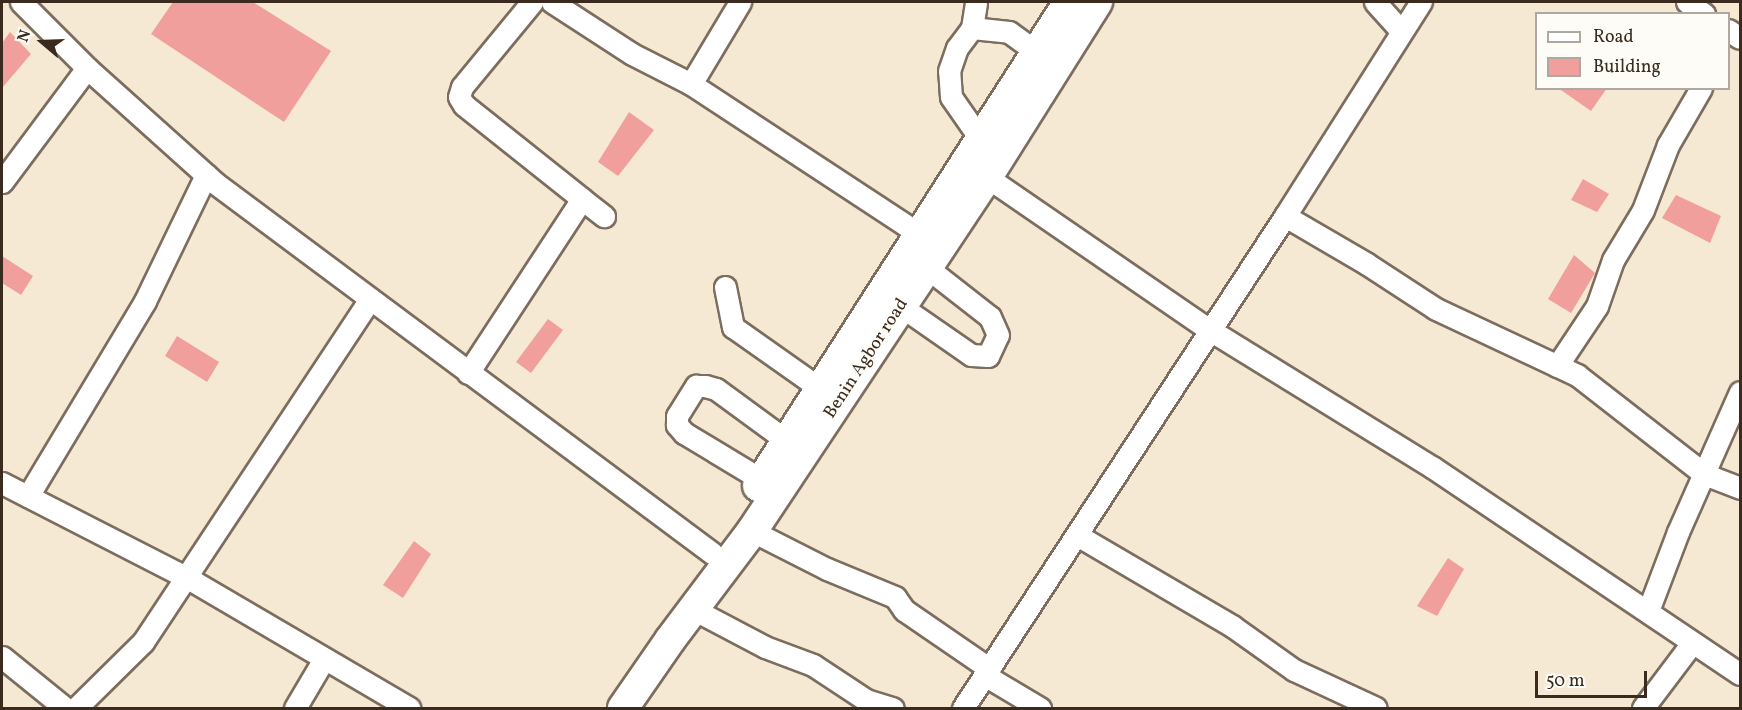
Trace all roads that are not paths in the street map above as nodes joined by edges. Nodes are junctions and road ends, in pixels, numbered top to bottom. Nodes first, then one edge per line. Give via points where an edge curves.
1 (21, 2) edge
2 (532, 2) edge
3 (552, 2) edge
4 (740, 2) edge
5 (976, 2) edge
6 (1069, 2) edge
7 (1097, 2) edge
8 (1375, 2) edge
9 (1421, 2) edge
10 (1687, 2) edge
11 (42, 10) edge
12 (1701, 12) edge
13 (972, 28) junction
14 (1401, 31) junction
15 (1037, 52) junction
16 (87, 68) junction
17 (691, 84) junction
18 (1700, 90) edge
19 (981, 140) junction
20 (206, 175) junction
21 (987, 177) junction
22 (2, 182) edge
23 (582, 199) junction
24 (604, 216) dead end
25 (1285, 216) junction
26 (921, 235) junction
27 (926, 267) junction
28 (725, 287) dead end
29 (369, 300) junction
30 (902, 308) junction
31 (1210, 330) junction
32 (1557, 366) junction
33 (468, 373) junction
34 (821, 389) junction
35 (1740, 392) edge
36 (787, 441) junction
37 (1704, 474) junction
38 (762, 480) junction
39 (2, 483) edge
40 (1740, 488) edge
41 (28, 496) junction
42 (752, 531) junction
43 (1077, 535) junction
44 (712, 553) junction
45 (186, 577) junction
46 (693, 609) junction
47 (1648, 610) junction
48 (1692, 643) junction
49 (2, 657) edge
50 (324, 659) junction
51 (988, 672) junction
52 (1740, 674) edge
53 (625, 706) edge
54 (65, 708) edge
55 (76, 708) edge
56 (295, 708) edge
57 (409, 708) edge
58 (893, 708) edge
59 (963, 708) edge
60 (1040, 708) edge
61 (1376, 708) edge
62 (1643, 708) edge

1 - 11 street
2 - 23 street via 462,87 459,97
3 - 17 street via 632,54
4 - 17 street
5 - 13 street
6 - 15 highway, Benin Agbor road
7 - 21 highway, Benin Agbor road
8 - 14 street
9 - 14 street
10 - 12 street
11 - 16 street
13 - 15 street via 1009,32
13 - 19 street via 957,48 949,80 951,97
14 - 25 street
15 - 19 highway, Benin Agbor road
16 - 20 street
16 - 22 street
17 - 26 street
18 - 32 street via 1668,145 1643,210 1613,260 1597,306
19 - 26 highway, Benin Agbor road
20 - 29 street
20 - 41 street via 145,301
21 - 27 highway, Benin Agbor road
21 - 31 street
23 - 24 street
23 - 33 street
25 - 31 street
25 - 32 street via 1436,309
26 - 34 highway, Benin Agbor road
27 - 30 highway, Benin Agbor road
27 - 30 street via 990,317 998,335 988,356 971,355
28 - 34 street via 733,327
29 - 33 street
29 - 45 street
30 - 42 highway, Benin Agbor road
31 - 43 street
31 - 47 street via 1432,467
32 - 37 street via 1577,375
33 - 44 street
34 - 36 highway, Benin Agbor road
35 - 37 street
36 - 38 highway, Benin Agbor road
36 - 38 street via 716,389 696,386 677,416 677,424 684,433
37 - 40 street
37 - 47 street
38 - 44 highway, Benin Agbor road
39 - 41 street
41 - 45 street
42 - 46 highway, Benin Agbor road
42 - 51 street via 827,569 895,597 904,610
43 - 51 street
43 - 61 street via 1232,626 1294,670
44 - 53 highway, Benin Agbor road via 657,627
45 - 50 street
45 - 55 street via 143,642
46 - 53 highway, Benin Agbor road
46 - 58 street via 765,647 813,665 866,700
47 - 48 street
48 - 52 street
48 - 62 street
49 - 54 street
50 - 56 street
50 - 57 street
51 - 59 street
51 - 60 street

